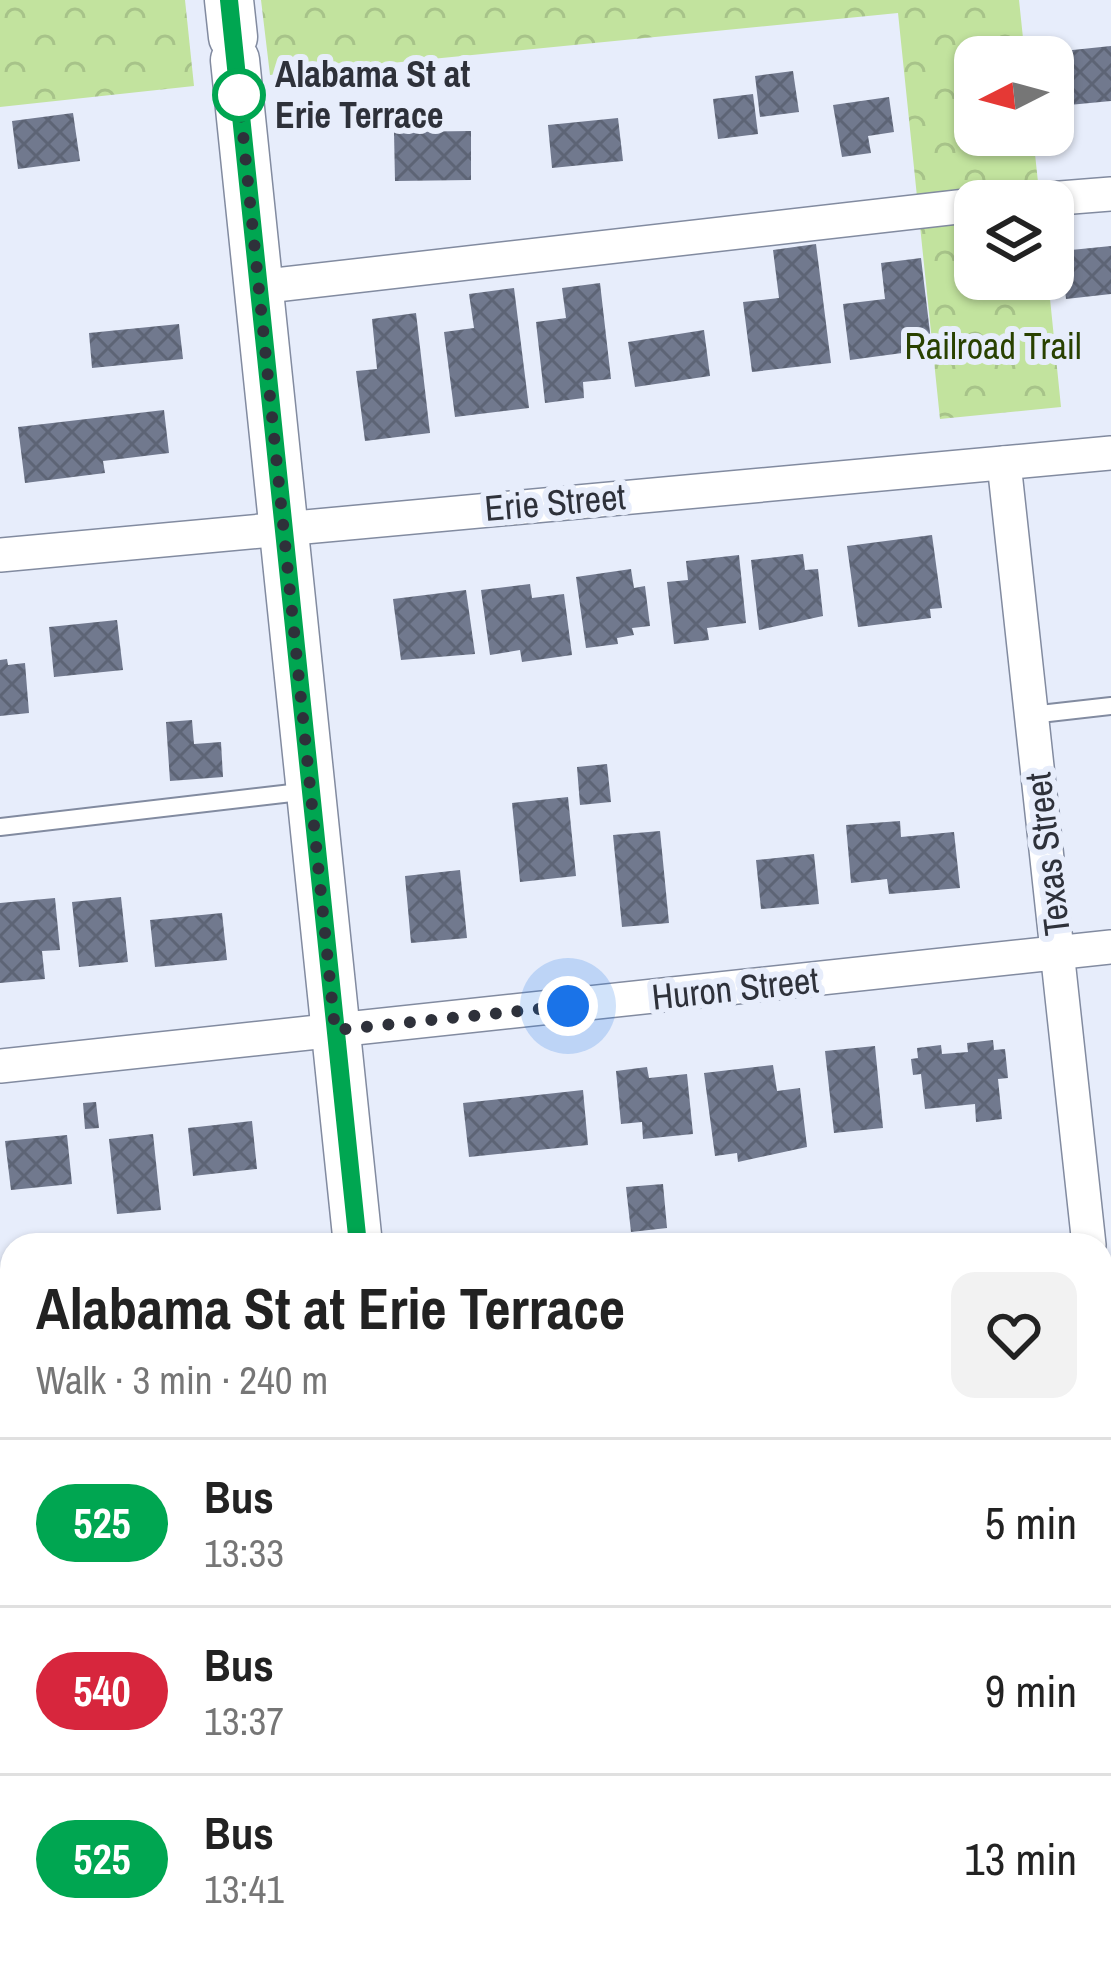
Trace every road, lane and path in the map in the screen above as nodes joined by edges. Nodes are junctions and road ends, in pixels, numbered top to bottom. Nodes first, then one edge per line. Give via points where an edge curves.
1 (232, 32) edge
2 (1111, 194) edge
3 (1074, 197) edge
4 (954, 207) edge
5 (258, 286) junction
6 (1111, 453) edge
7 (1004, 464) junction
8 (283, 525) junction
9 (0, 555) edge
10 (1111, 706) edge
11 (1031, 715) junction
12 (311, 790) junction
13 (0, 827) edge
14 (1111, 947) edge
15 (1058, 953) junction
16 (335, 1030) junction
17 (0, 1066) edge
18 (1098, 1207) edge
19 (357, 1233) edge

1 - 5 main road
2 - 3 street
4 - 5 street
5 - 8 main road
6 - 7 street, Erie Street
7 - 8 street, Erie Street
7 - 11 street, Texas Street
8 - 9 street, Erie Street
8 - 12 main road
10 - 11 lane
11 - 15 street, Texas Street
12 - 13 lane
12 - 16 main road
14 - 15 street, Huron Street
15 - 16 street, Huron Street
15 - 18 street, Texas Street
16 - 17 street, Huron Street
16 - 19 main road

